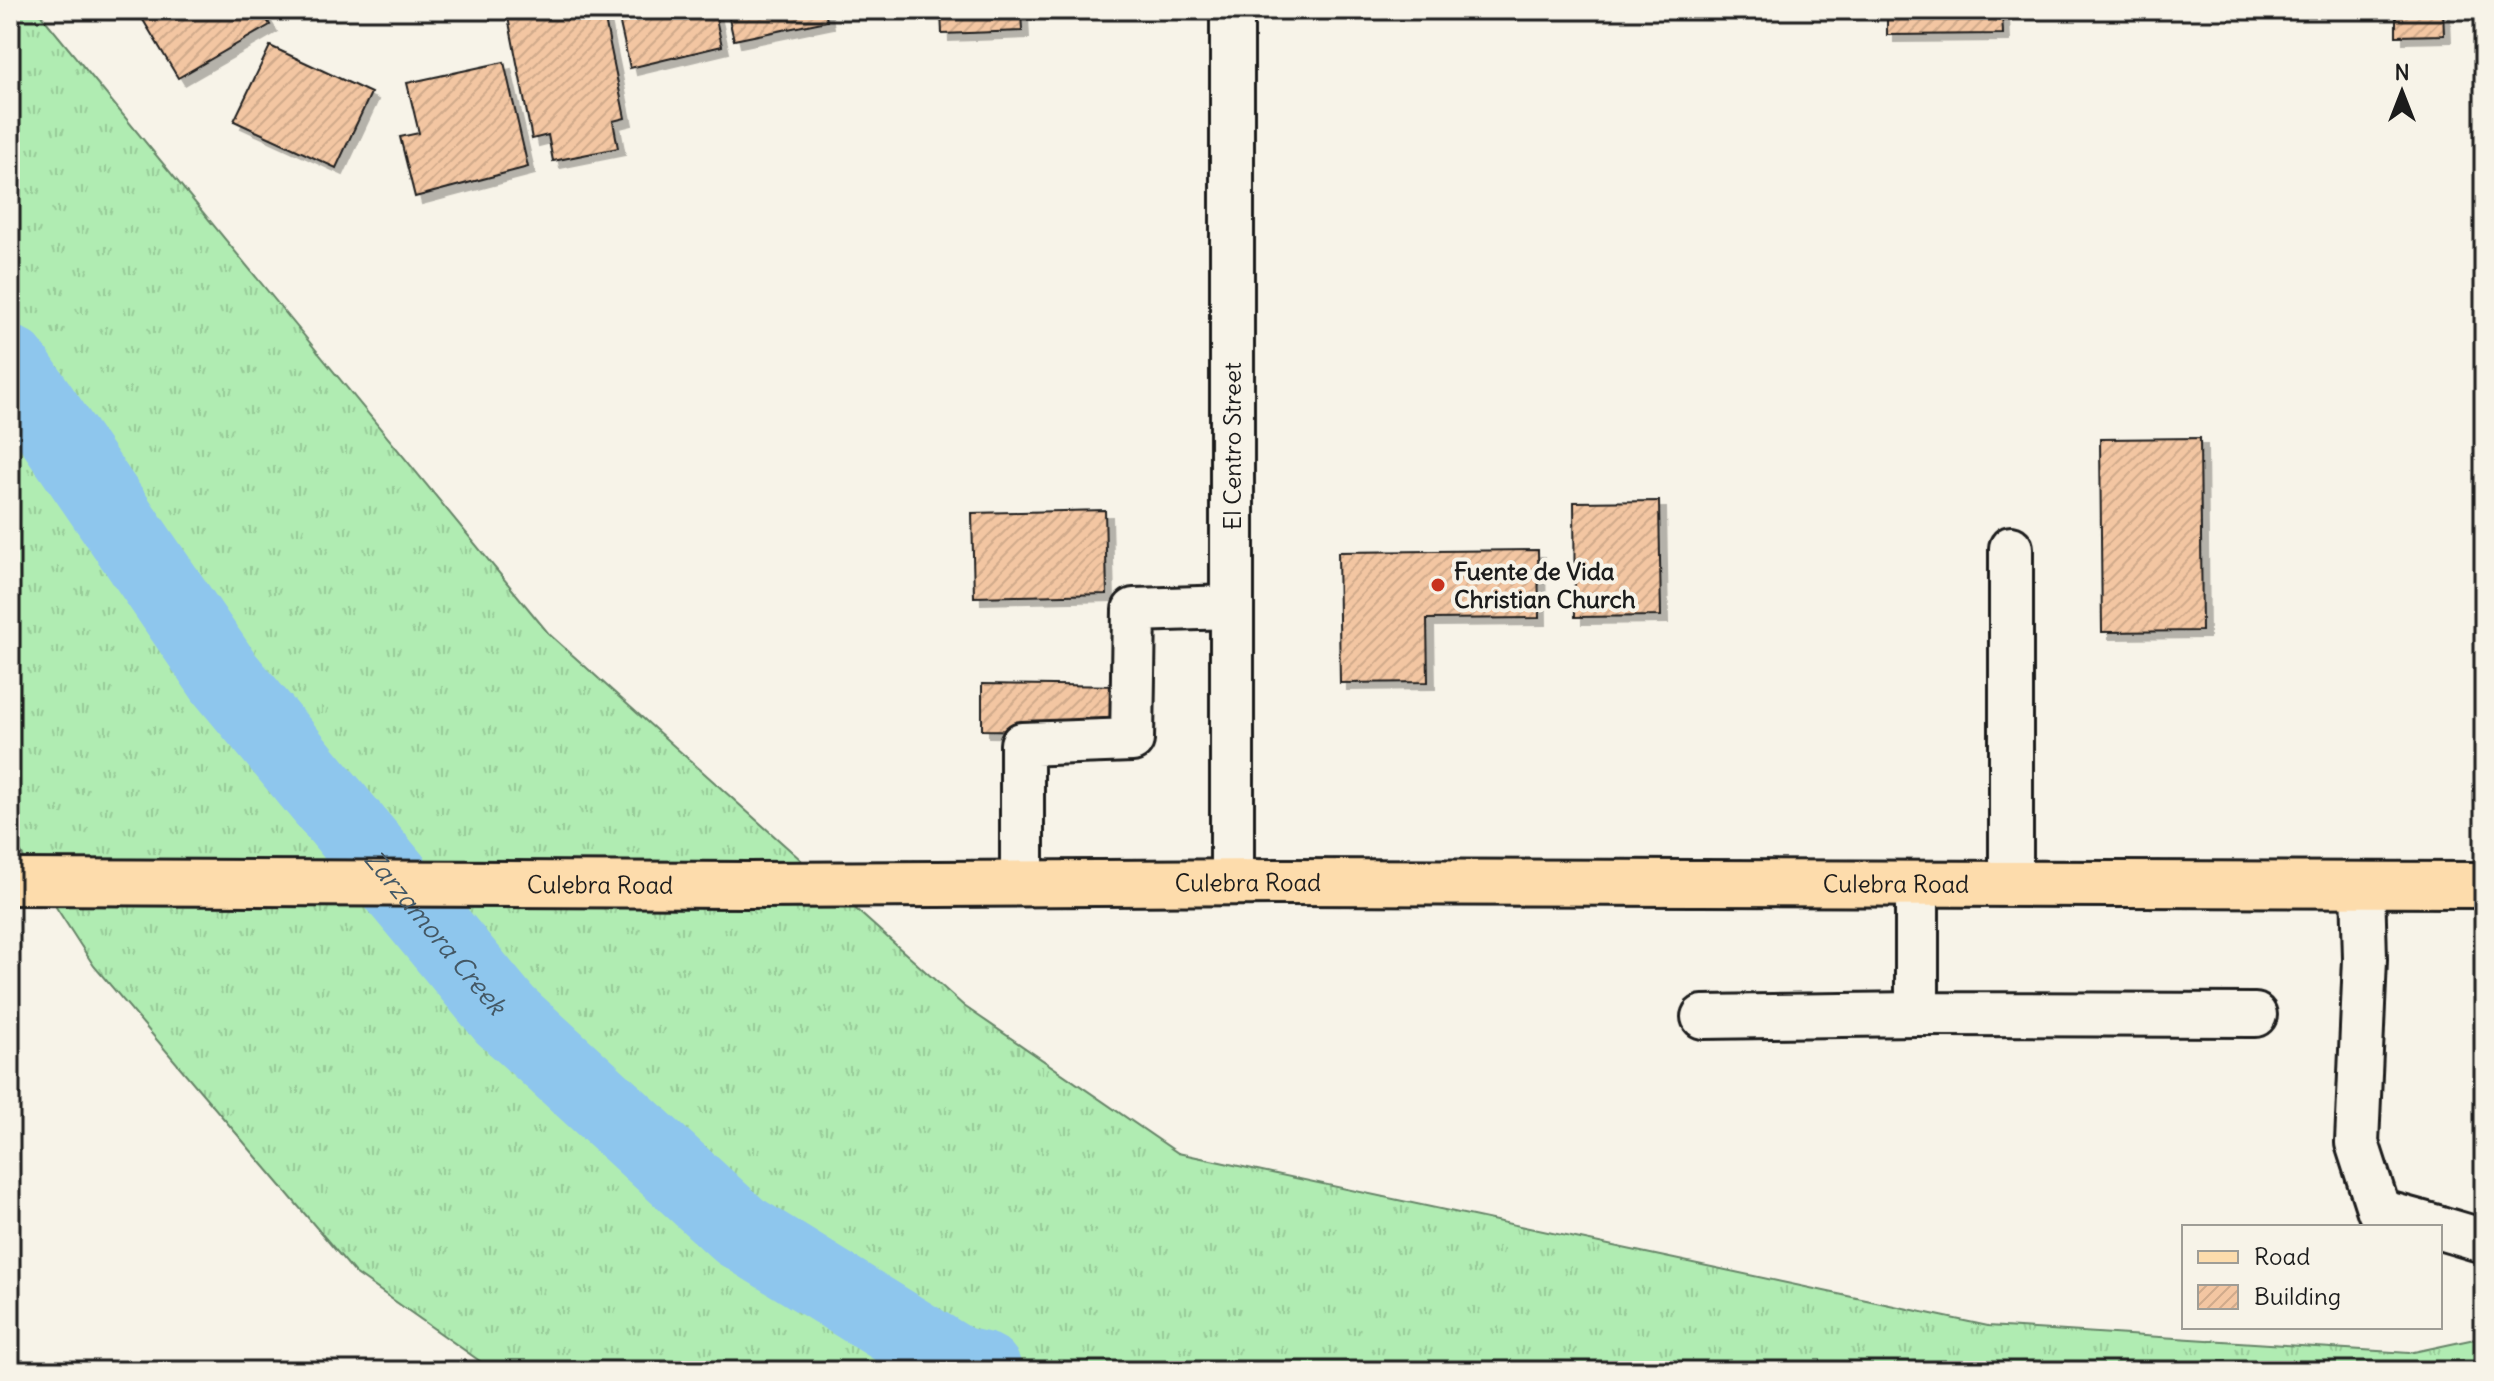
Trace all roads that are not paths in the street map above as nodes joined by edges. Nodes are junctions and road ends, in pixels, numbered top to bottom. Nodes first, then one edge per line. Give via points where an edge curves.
1 (1232, 10) edge
2 (2011, 548) dead end
3 (1232, 607) junction
4 (10, 882) edge
5 (1232, 882) junction
6 (1022, 883) junction
7 (1917, 884) junction
8 (2011, 884) junction
9 (2363, 885) junction
10 (2484, 885) edge
11 (1917, 1014) junction
12 (2255, 1015) dead end
13 (1703, 1017) dead end
14 (2428, 1225) edge
15 (2442, 1229) edge
16 (2484, 1237) edge

1 - 3 street, El Centro Street
2 - 8 street
3 - 5 street, El Centro Street
3 - 6 street via 1134,610 1132,740 1022,744
4 - 6 main road, Culebra Road
5 - 6 main road, Culebra Road
5 - 7 main road, Culebra Road
7 - 8 main road, Culebra Road
7 - 11 street
8 - 9 main road, Culebra Road
9 - 10 main road, Culebra Road
9 - 14 street via 2357,1143 2379,1211
11 - 12 street
11 - 13 street
15 - 16 street

